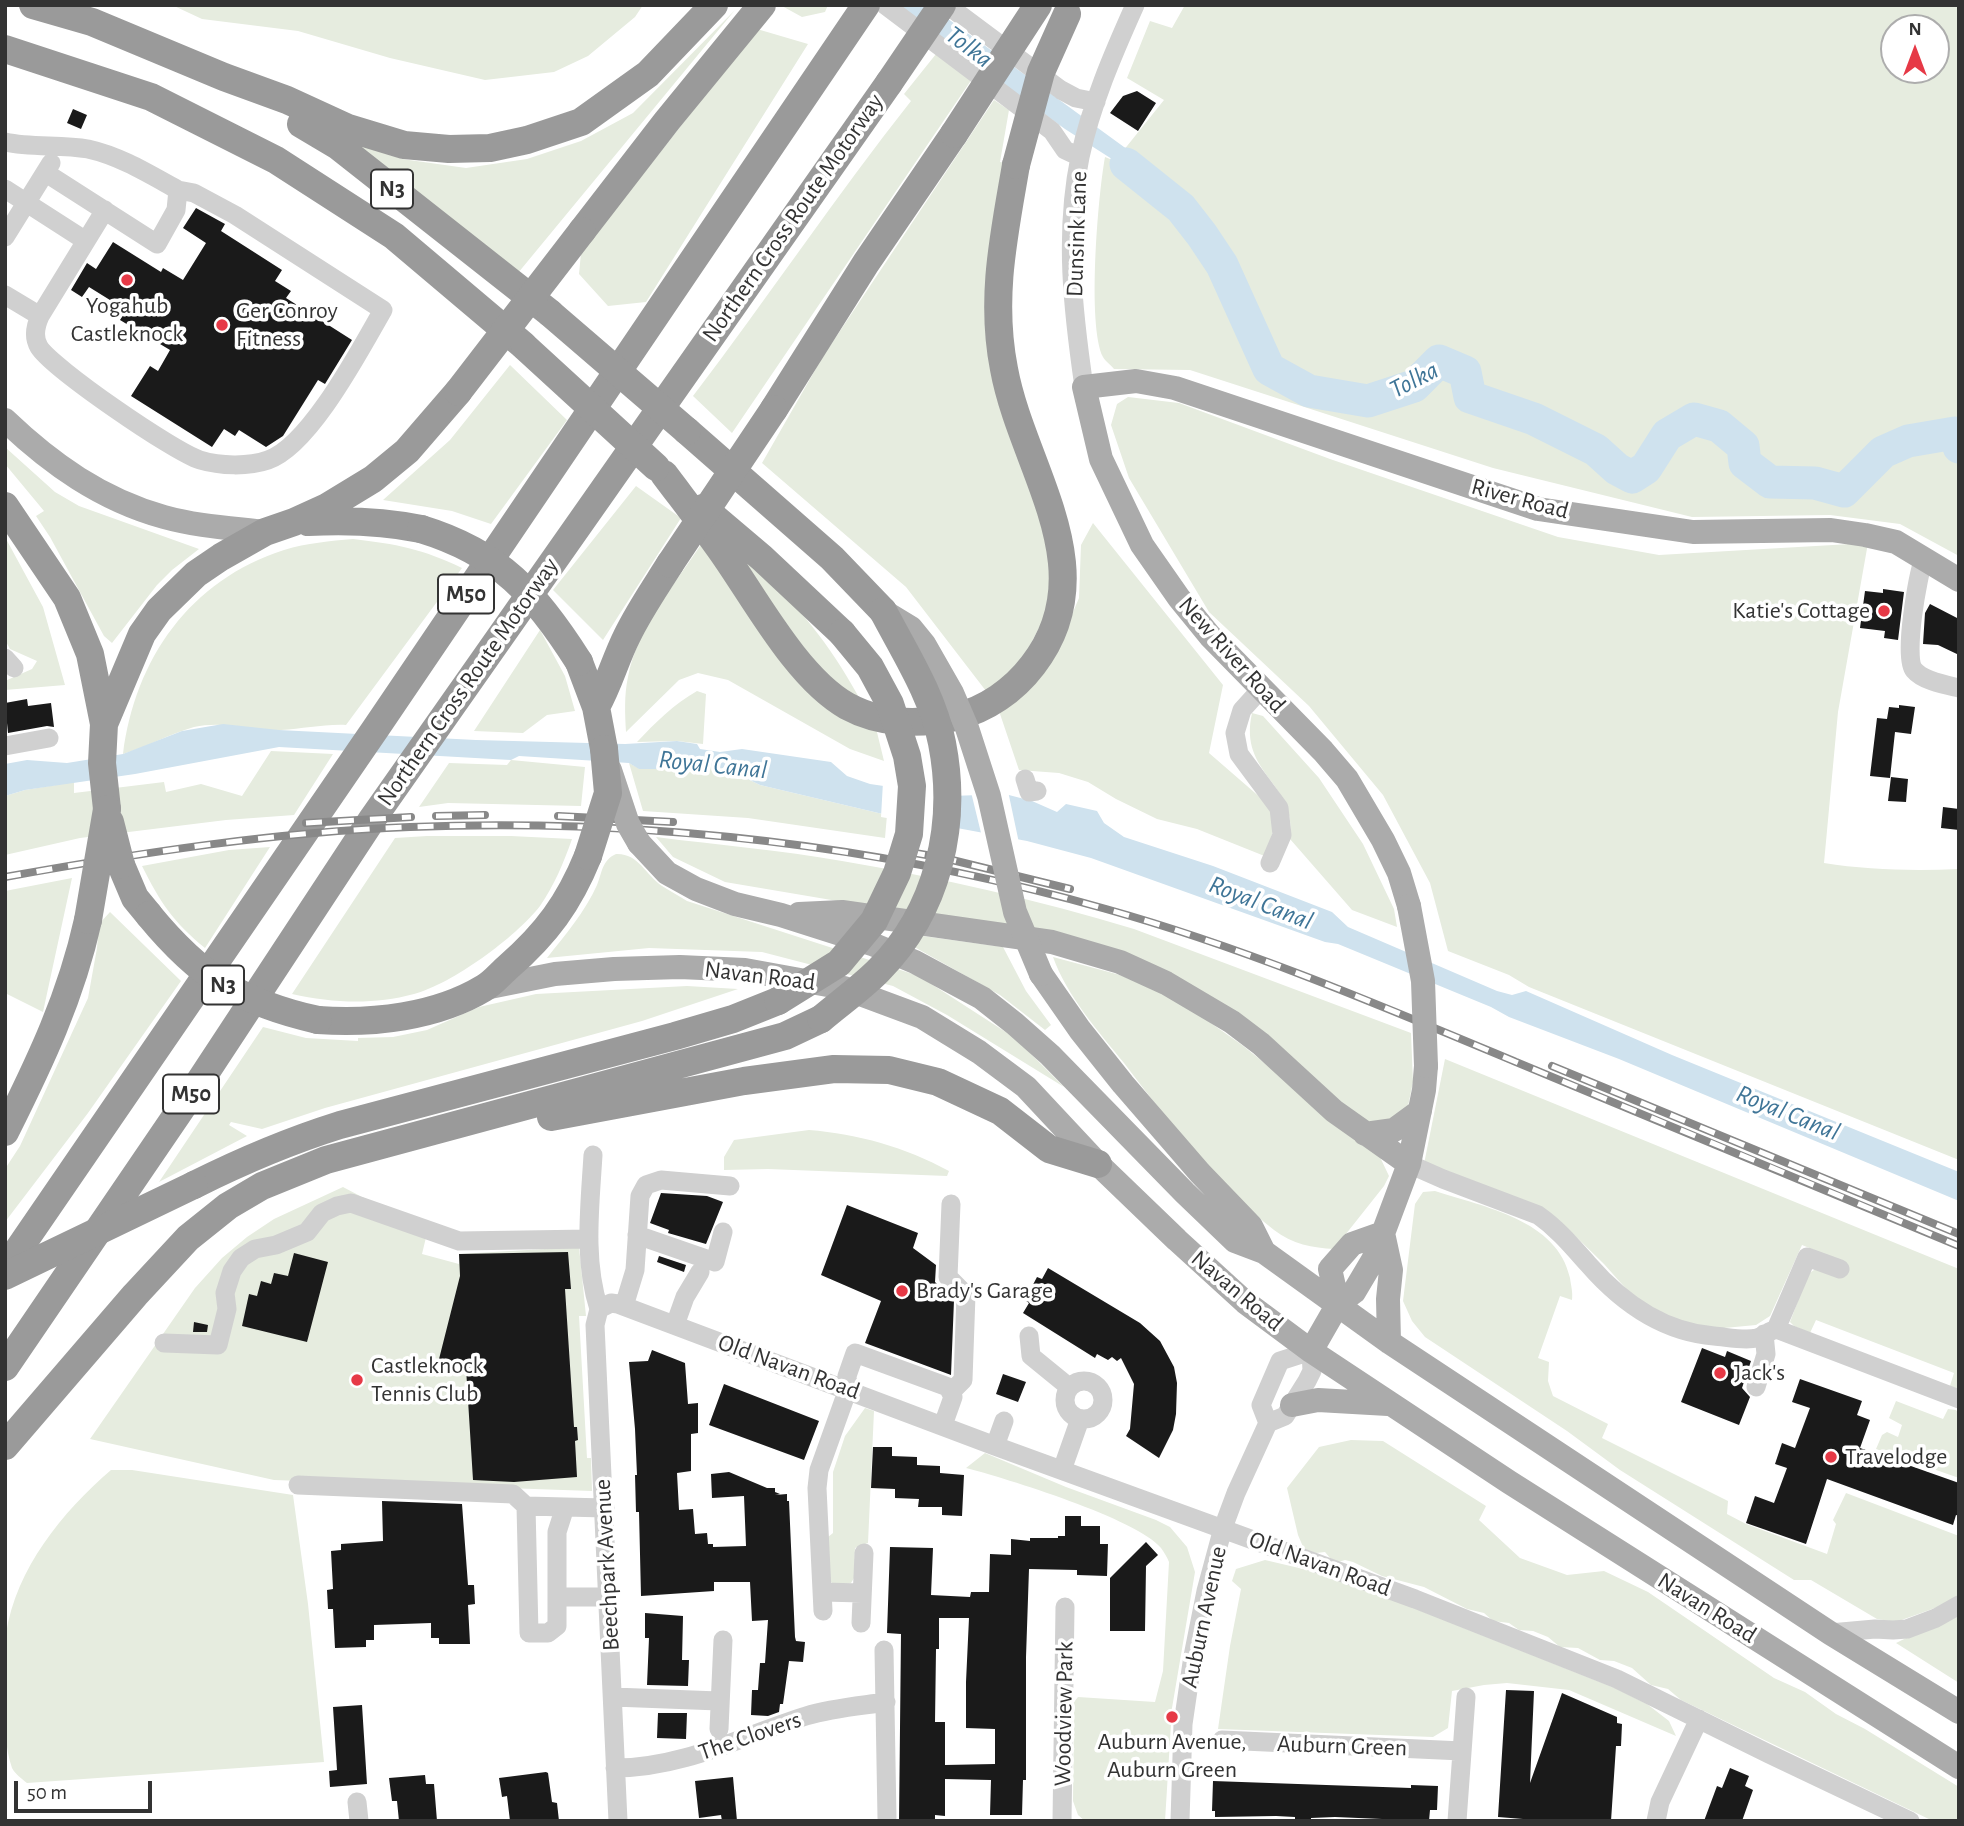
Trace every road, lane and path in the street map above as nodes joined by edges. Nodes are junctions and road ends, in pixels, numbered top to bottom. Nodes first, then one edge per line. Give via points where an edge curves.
1 (33, 5) edge
2 (714, 5) edge
3 (762, 5) edge
4 (866, 5) edge
5 (885, 5) edge
6 (944, 5) edge
7 (1038, 5) edge
8 (1135, 5) edge
9 (1069, 10) edge
10 (5, 49) edge
11 (224, 77) junction
12 (1095, 105) junction
13 (5, 142) edge
14 (61, 147) junction
15 (1082, 152) junction
16 (46, 173) junction
17 (5, 189) edge
18 (178, 190) junction
19 (26, 203) junction
20 (105, 210) junction
21 (5, 237) edge
22 (86, 241) junction
23 (5, 295) edge
24 (40, 316) junction
25 (1084, 387) junction
26 (5, 420) edge
27 (660, 471) junction
28 (5, 506) edge
29 (294, 522) junction
30 (265, 533) junction
31 (1924, 558) junction
32 (1959, 580) edge
33 (883, 611) junction
34 (1959, 688) edge
35 (1261, 689) junction
36 (597, 714) junction
37 (103, 737) junction
38 (49, 738) dead end
39 (5, 746) edge
40 (604, 750) junction
41 (107, 809) junction
42 (1270, 863) dead end
43 (781, 915) junction
44 (485, 988) junction
45 (1420, 1111) junction
46 (458, 1125) junction
47 (5, 1132) edge
48 (1365, 1134) junction
49 (593, 1155) dead end
50 (1098, 1164) junction
51 (1409, 1164) junction
52 (730, 1186) dead end
53 (951, 1204) dead end
54 (723, 1232) dead end
55 (1383, 1234) junction
56 (637, 1235) junction
57 (589, 1239) junction
58 (1264, 1252) junction
59 (5, 1269) edge
60 (1840, 1269) dead end
61 (700, 1272) dead end
62 (5, 1276) edge
63 (1338, 1304) junction
64 (624, 1306) junction
65 (599, 1309) junction
66 (676, 1325) junction
67 (1770, 1331) junction
68 (1029, 1336) dead end
69 (1389, 1342) junction
70 (164, 1343) dead end
71 (1311, 1351) junction
72 (5, 1367) edge
73 (1069, 1387) junction
74 (1756, 1387) dead end
75 (848, 1389) junction
76 (951, 1391) junction
77 (1953, 1396) edge
78 (1389, 1404) junction
79 (1292, 1405) junction
80 (1080, 1419) junction
81 (1004, 1420) dead end
82 (1268, 1423) junction
83 (943, 1426) junction
84 (5, 1446) edge
85 (995, 1446) junction
86 (1062, 1470) junction
87 (298, 1485) dead end
88 (527, 1506) junction
89 (565, 1507) junction
90 (605, 1508) junction
91 (1223, 1528) junction
92 (864, 1553) dead end
93 (862, 1593) junction
94 (557, 1597) junction
95 (609, 1597) junction
96 (1959, 1605) edge
97 (1065, 1607) dead end
98 (861, 1623) dead end
99 (1829, 1633) junction
100 (723, 1640) dead end
101 (884, 1650) dead end
102 (1466, 1697) dead end
103 (613, 1698) junction
104 (719, 1702) junction
105 (886, 1702) junction
106 (1959, 1712) edge
107 (1699, 1719) junction
108 (719, 1729) dead end
109 (1222, 1740) dead end
110 (1462, 1751) junction
111 (1959, 1767) edge
112 (615, 1768) junction
113 (887, 1818) dead end
114 (618, 1821) edge
115 (1062, 1821) edge
116 (1180, 1821) edge
117 (1457, 1821) edge
118 (1656, 1821) edge
119 (1910, 1821) edge

1 - 11 highway, N3 via 92,22
2 - 11 highway via 649,74 581,122 490,148 404,145 348,128
3 - 29 highway, bridge via 407,451 373,479
4 - 59 highway, Northern Cross Route Motorway / M50
5 - 15 street via 1052,131 1065,150
6 - 12 street via 1061,90
6 - 72 highway, Northern Cross Route Motorway / M50, bridge via 373,818
7 - 36 highway, bridge via 670,564 628,633
8 - 12 street, Dunsink Lane
9 - 27 highway, bridge via 1041,72 1016,164 1000,257 997,320 1004,370 1016,417 1059,534 1063,570 1059,613 1046,649 1019,683 964,715 937,721 906,723 846,705 816,682
10 - 27 highway, bridge via 151,97 276,160 394,236 525,347
11 - 33 highway, N3, bridge via 338,146 551,314 859,584
12 - 15 street, Dunsink Lane
13 - 14 street
14 - 16 street
14 - 18 street via 104,153
15 - 25 street, Dunsink Lane via 1071,253
16 - 19 street
16 - 20 street
17 - 19 street
18 - 20 street via 176,210 157,244
18 - 24 street via 194,193 235,215 383,310 330,401 286,449 269,460 247,464 198,460 179,451 43,353 35,334
19 - 21 street
19 - 22 street
20 - 22 street
22 - 24 street
23 - 24 street
25 - 31 main road, River Road via 1136,381 1175,388 1538,509 1693,531 1831,530 1896,542
25 - 35 main road, New River Road via 1101,459 1142,544 1210,636
26 - 30 main road via 56,464 126,505 166,518
27 - 62 highway, bridge via 842,633 870,667 890,704 912,786 909,834 874,921 839,963 778,1001 675,1036 328,1128 244,1160
28 - 37 highway, N3 via 68,598 90,654
29 - 30 highway, N3
29 - 36 highway, N3, bridge via 387,522 445,536 477,552 511,575 553,620 579,662
30 - 37 highway, N3 via 196,573 159,610 142,634
31 - 32 main road, River Road
31 - 34 street via 1909,646 1911,664 1915,672
33 - 46 highway, bridge via 921,682 942,742 948,801 946,843 928,901 879,971 821,1019 785,1036
33 - 58 main road, bridge via 911,628 952,693 989,796 1015,912 1041,974 1123,1084 1251,1226
35 - 42 street via 1242,710 1235,733 1239,754 1279,807 1282,835
35 - 45 main road, New River Road, bridge via 1346,779 1399,873 1423,981 1426,1066
36 - 40 highway, N3
37 - 41 highway, N3
38 - 39 street
40 - 43 main road, Navan Road, bridge via 628,824 650,858 696,889
40 - 44 highway, N3, bridge via 608,793 588,856 563,908 529,948
41 - 44 highway, N3, bridge via 135,898 173,944 204,972 262,1005 318,1020 354,1023 444,1006
41 - 47 highway, bridge via 88,920 63,1008
43 - 48 main road via 842,912 1052,942 1120,962 1232,1022
43 - 58 main road, Navan Road via 904,957 982,998 1051,1055 1235,1241
44 - 50 main road, Navan Road via 555,974 680,967 745,970 844,988 922,1017 979,1052 1026,1087
45 - 48 main road via 1394,1130
45 - 51 main road
46 - 50 highway via 544,1118 834,1069 889,1070 938,1082 1000,1111 1049,1149
46 - 84 highway via 326,1160 262,1186 228,1206 160,1266
48 - 51 main road
49 - 57 street, Beechpark Avenue
50 - 71 main road, Navan Road via 1245,1302
51 - 55 main road
51 - 67 street via 1538,1215 1626,1300 1662,1324 1697,1335 1756,1338
52 - 56 street via 662,1180 646,1185 640,1196
53 - 76 street via 948,1277 966,1295 963,1380
54 - 56 street via 715,1262
55 - 63 main road via 1354,1292
55 - 69 main road via 1391,1270
56 - 64 street via 634,1280
57 - 65 street, Beechpark Avenue via 591,1284
57 - 70 street via 459,1241 351,1203 337,1206 322,1213 307,1232 241,1258 225,1293 227,1309 218,1345
58 - 63 main road, Navan Road
60 - 67 street via 1807,1257
61 - 66 street
63 - 69 main road, Navan Road
63 - 71 main road
64 - 65 street, Old Navan Road via 611,1303
64 - 66 street, Old Navan Road
65 - 90 street, Beechpark Avenue via 595,1325
66 - 75 street, Old Navan Road
67 - 74 street
67 - 77 street
68 - 73 street via 1031,1356
69 - 99 main road, Navan Road
71 - 78 main road, Navan Road
71 - 79 street, Auburn Avenue via 1312,1371
71 - 82 street, Auburn Avenue via 1280,1361 1261,1405
73 - 80 street via 1065,1406
73 - 80 street via 1086,1380 1101,1391 1101,1409 1092,1418
75 - 76 street via 855,1353
75 - 83 street, Old Navan Road
75 - 93 street via 819,1470 823,1602
76 - 83 street
78 - 79 main road via 1318,1400
78 - 111 main road, Navan Road
79 - 82 street, Auburn Avenue via 1285,1416
80 - 86 street
81 - 85 street
82 - 91 street, Auburn Avenue
83 - 85 street, Old Navan Road
85 - 86 street, Old Navan Road
86 - 91 street, Old Navan Road
87 - 88 street via 513,1494
88 - 89 street
88 - 94 street via 529,1633 548,1633 557,1626
89 - 90 street
89 - 94 street via 557,1532
90 - 95 street, Beechpark Avenue
91 - 107 street, Old Navan Road via 1618,1679
91 - 116 street, Auburn Avenue via 1186,1698
92 - 93 street
93 - 98 street
94 - 95 street
95 - 103 street, Beechpark Avenue
96 - 99 street via 1908,1629
97 - 115 street, Woodview Park
99 - 106 main road, Navan Road
100 - 104 street
101 - 105 street
102 - 110 street
103 - 104 street
103 - 112 street, Beechpark Avenue
104 - 108 street
105 - 112 street, The Clovers via 807,1716 676,1762
105 - 113 street
107 - 118 street via 1660,1802
107 - 119 street, Old Navan Road
109 - 110 street, Auburn Green
110 - 117 street
112 - 114 street, Beechpark Avenue

